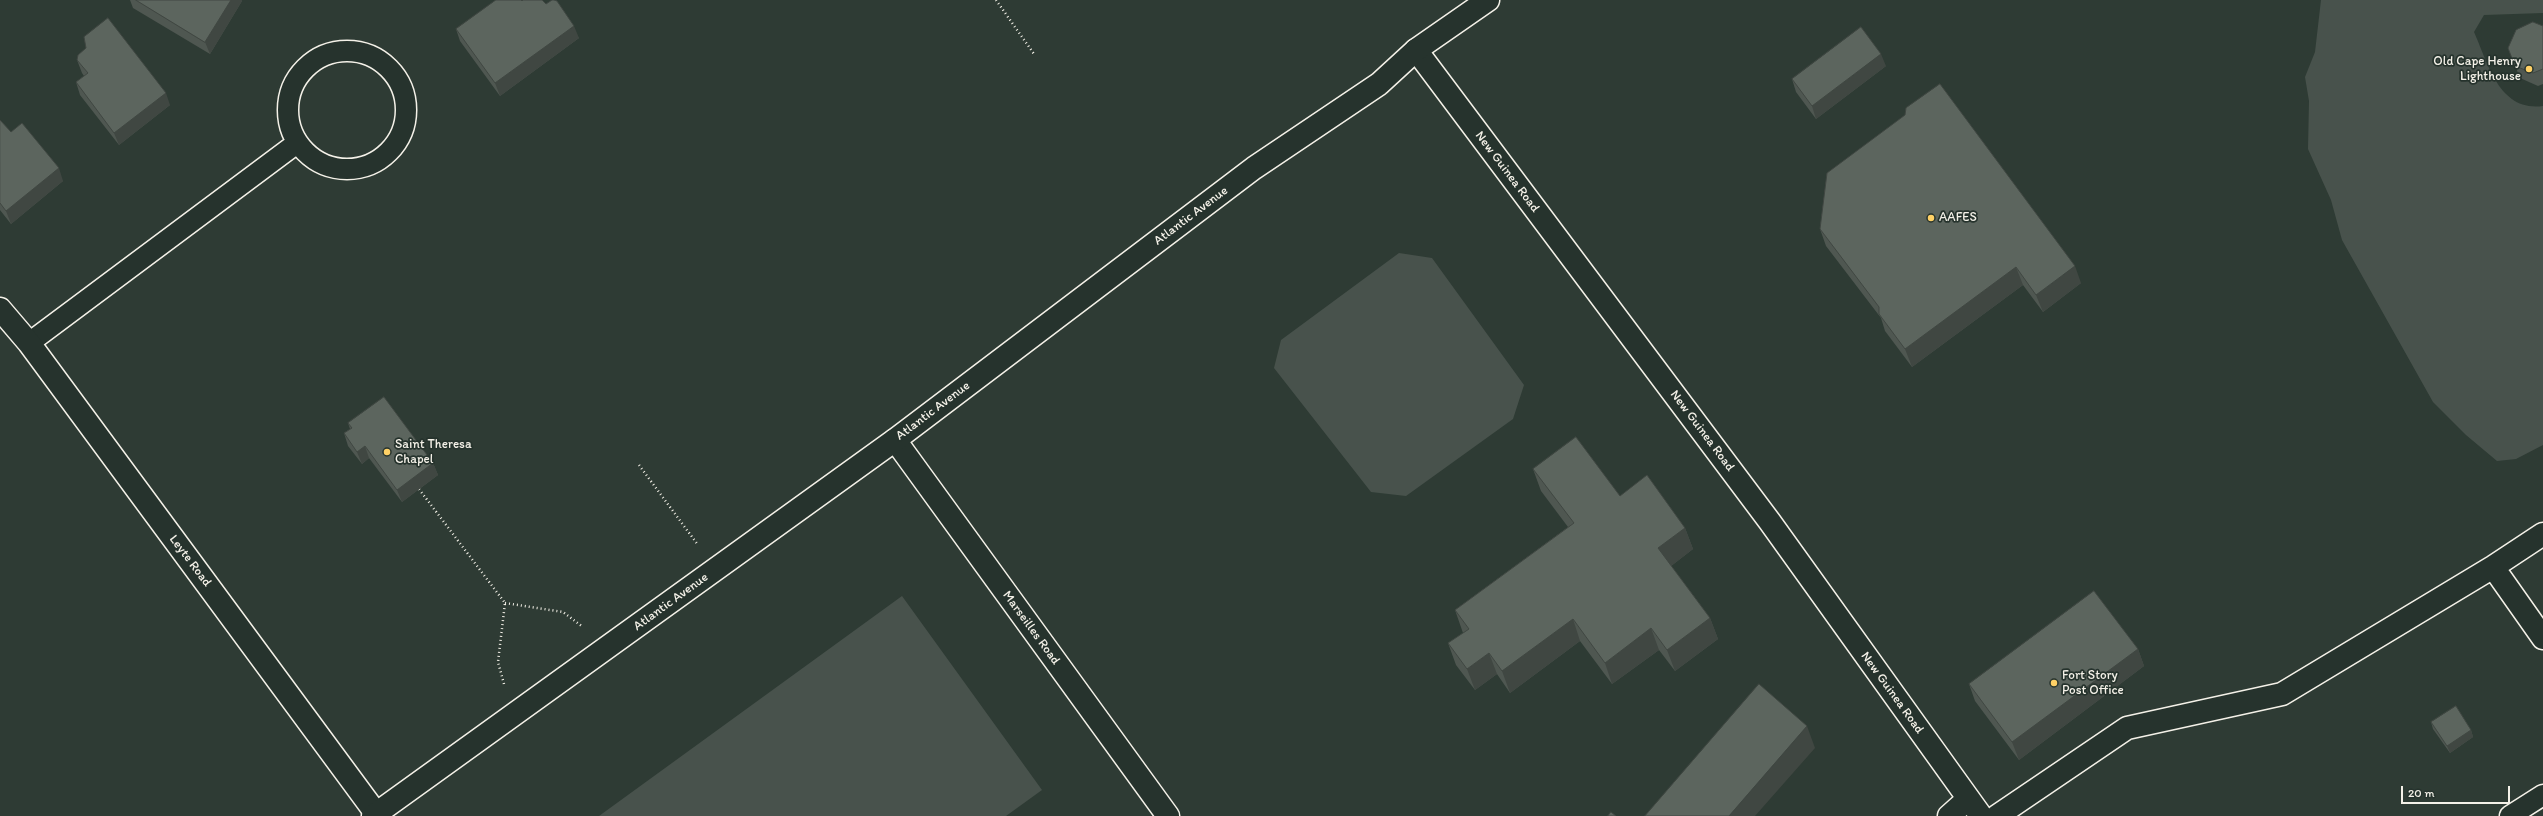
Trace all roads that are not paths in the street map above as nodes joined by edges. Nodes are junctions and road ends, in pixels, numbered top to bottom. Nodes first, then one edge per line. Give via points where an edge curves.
1 (1488, 0) edge
2 (1416, 50) junction
3 (297, 143) junction
4 (0, 309) edge
5 (28, 343) junction
6 (895, 440) junction
7 (2543, 534) edge
8 (2493, 567) junction
9 (2543, 638) edge
10 (2543, 795) edge
11 (1974, 808) edge
12 (376, 815) edge
13 (1168, 816) edge
14 (1949, 816) edge
15 (1997, 816) edge
16 (2510, 816) edge

1 - 2 street, Atlantic Avenue
2 - 6 street, Atlantic Avenue via 1379,84 1254,168
2 - 11 street, New Guinea Road via 1765,516
3 - 3 lane via 311,158 328,167 349,170 376,162 391,149 402,132 406,112 405,99 397,79 386,66 361,53 333,53 314,61 299,75 290,93 288,114
3 - 5 lane
4 - 5 street, Leyte Road
5 - 12 street, Leyte Road
6 - 12 street, Atlantic Avenue
6 - 13 street, Marseilles Road
7 - 8 street
8 - 9 street
8 - 15 street via 2282,694 2127,728
10 - 16 lane
11 - 14 street

